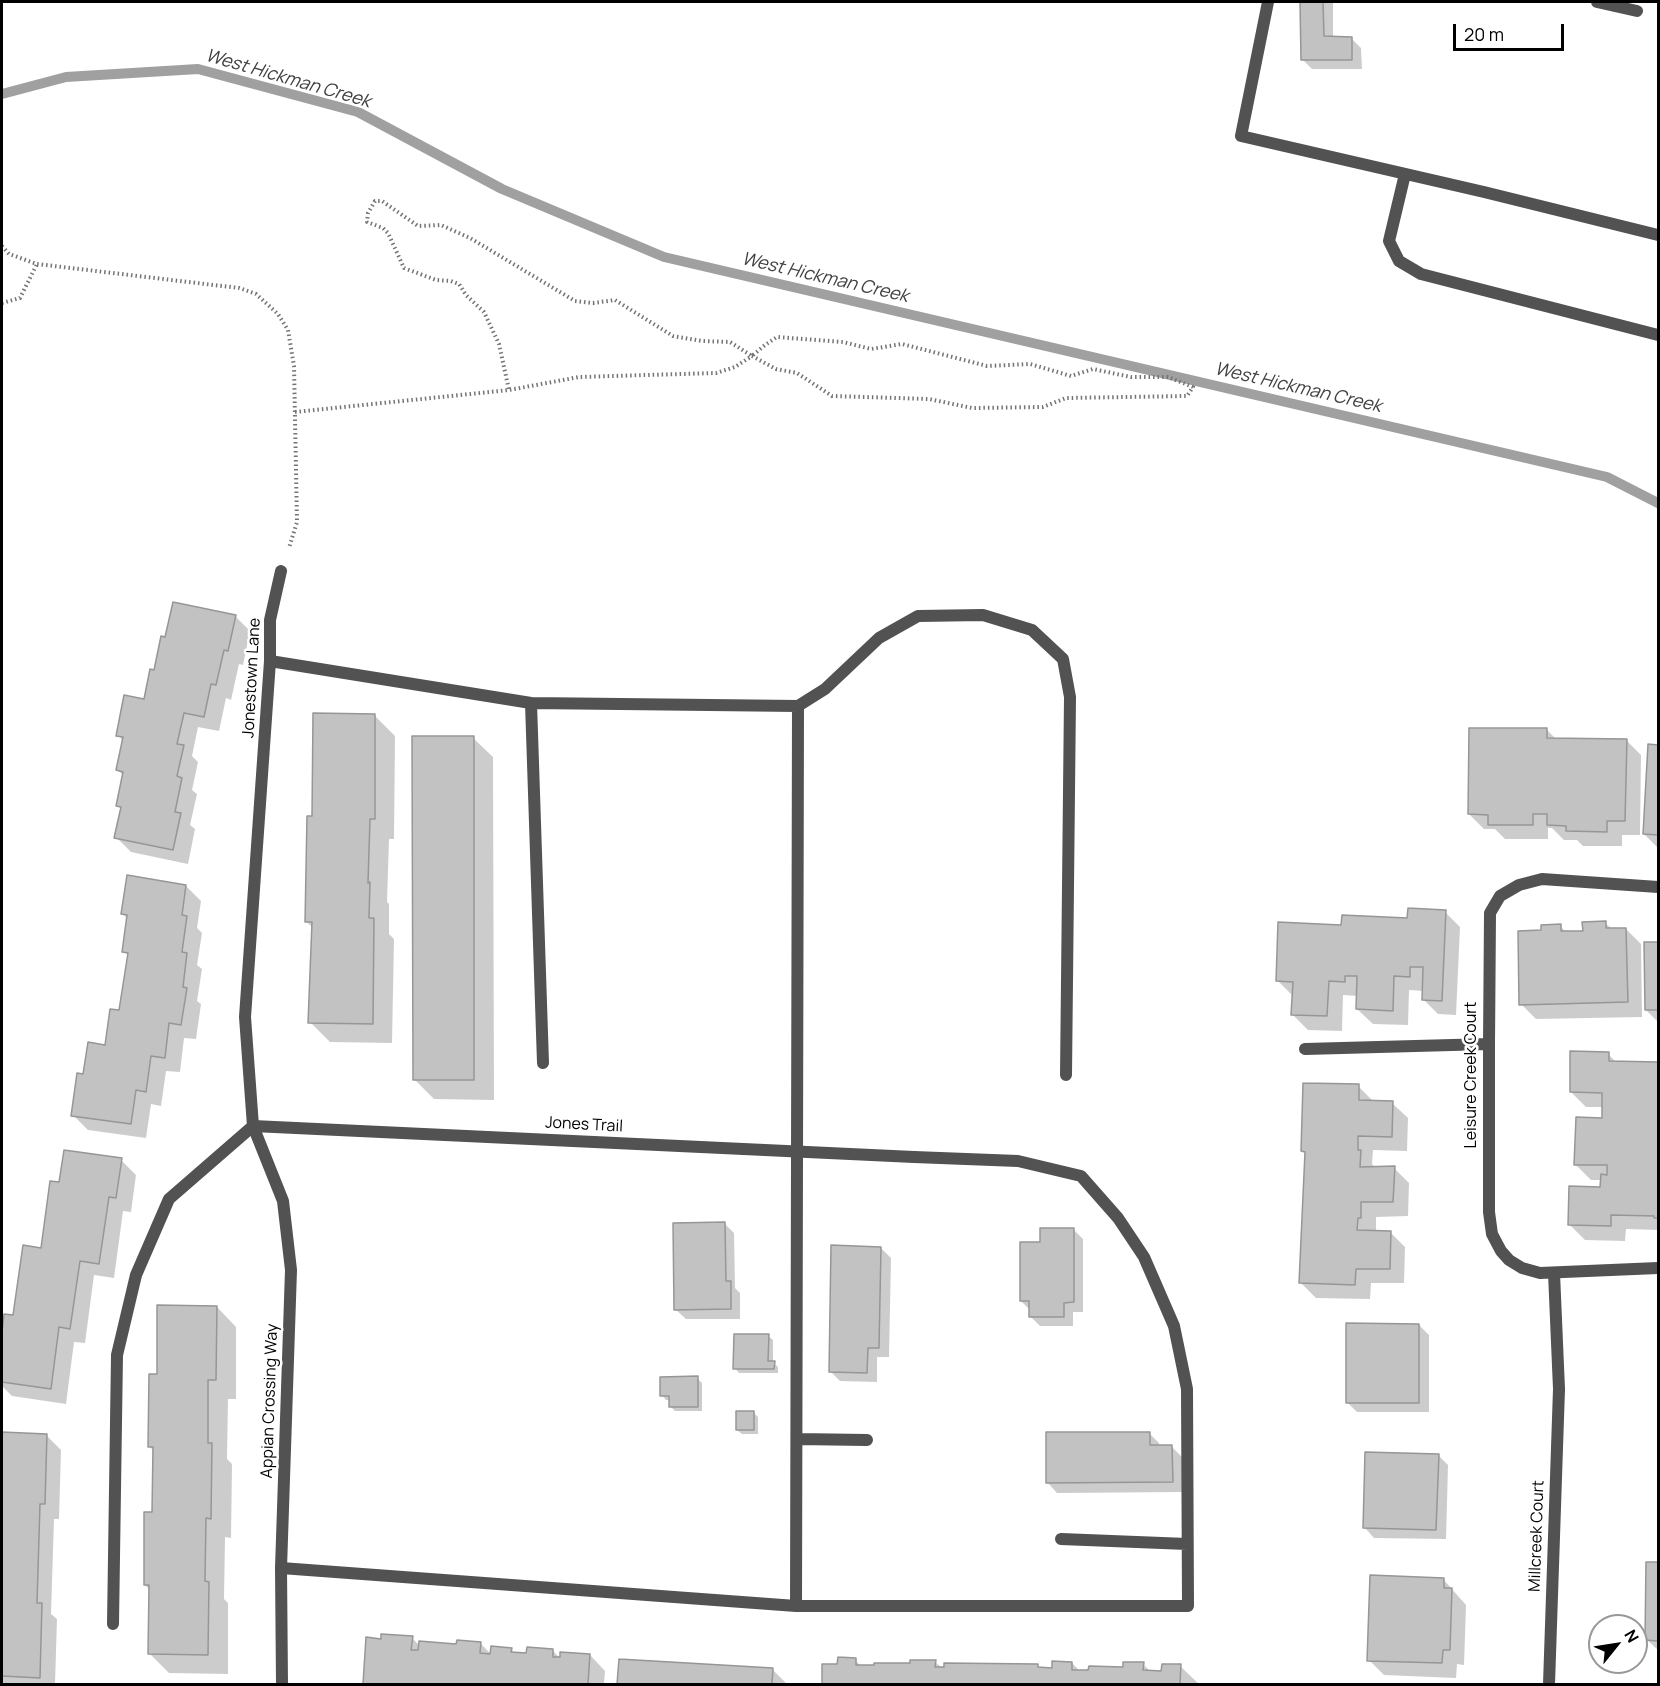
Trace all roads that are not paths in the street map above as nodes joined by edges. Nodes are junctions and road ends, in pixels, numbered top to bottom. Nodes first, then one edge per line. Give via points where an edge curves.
1 (1268, 2) edge
2 (1597, 2) edge
3 (1637, 11) dead end
4 (1405, 174) junction
5 (1659, 235) edge
6 (1659, 335) edge
7 (281, 571) road end
8 (270, 661) junction
9 (531, 703) junction
10 (798, 706) junction
11 (1659, 888) edge
12 (1489, 1044) junction
13 (1305, 1049) dead end
14 (543, 1063) dead end
15 (1066, 1075) dead end
16 (253, 1126) junction
17 (798, 1152) junction
18 (1659, 1268) edge
19 (1554, 1273) junction
20 (797, 1439) junction
21 (867, 1440) dead end
22 (1060, 1539) dead end
23 (1187, 1544) junction
24 (281, 1569) junction
25 (796, 1606) junction
26 (112, 1624) dead end
27 (282, 1684) edge
28 (1549, 1684) edge

1 - 4 street via 1241,136
2 - 3 street
4 - 5 street
4 - 6 street via 1389,241 1399,261 1421,274
7 - 8 street, Jonestown Lane via 270,620
8 - 9 street
8 - 16 street, Jonestown Lane via 245,1017
9 - 10 street
9 - 14 street
10 - 15 street via 825,689 879,638 918,616 983,615 1032,630 1063,659 1071,697
10 - 17 street
11 - 12 street, Leisure Creek Court via 1542,879 1519,885 1500,896 1490,913
12 - 13 street
12 - 19 street, Leisure Creek Court via 1492,1234 1501,1251 1522,1269
16 - 17 street, Jones Trail
16 - 24 street, Appian Crossing Way via 283,1201 291,1270
16 - 26 street via 169,1199 136,1275 117,1355
17 - 20 street
17 - 23 street, Jones Trail via 1018,1161 1081,1176 1118,1218 1144,1257 1174,1326 1187,1389
18 - 19 street, Leisure Creek Court
19 - 28 street, Millcreek Court via 1558,1389
20 - 21 street
20 - 25 street
22 - 23 street
23 - 25 street, Jones Trail via 1188,1606
24 - 25 street
24 - 27 street, Appian Crossing Way

